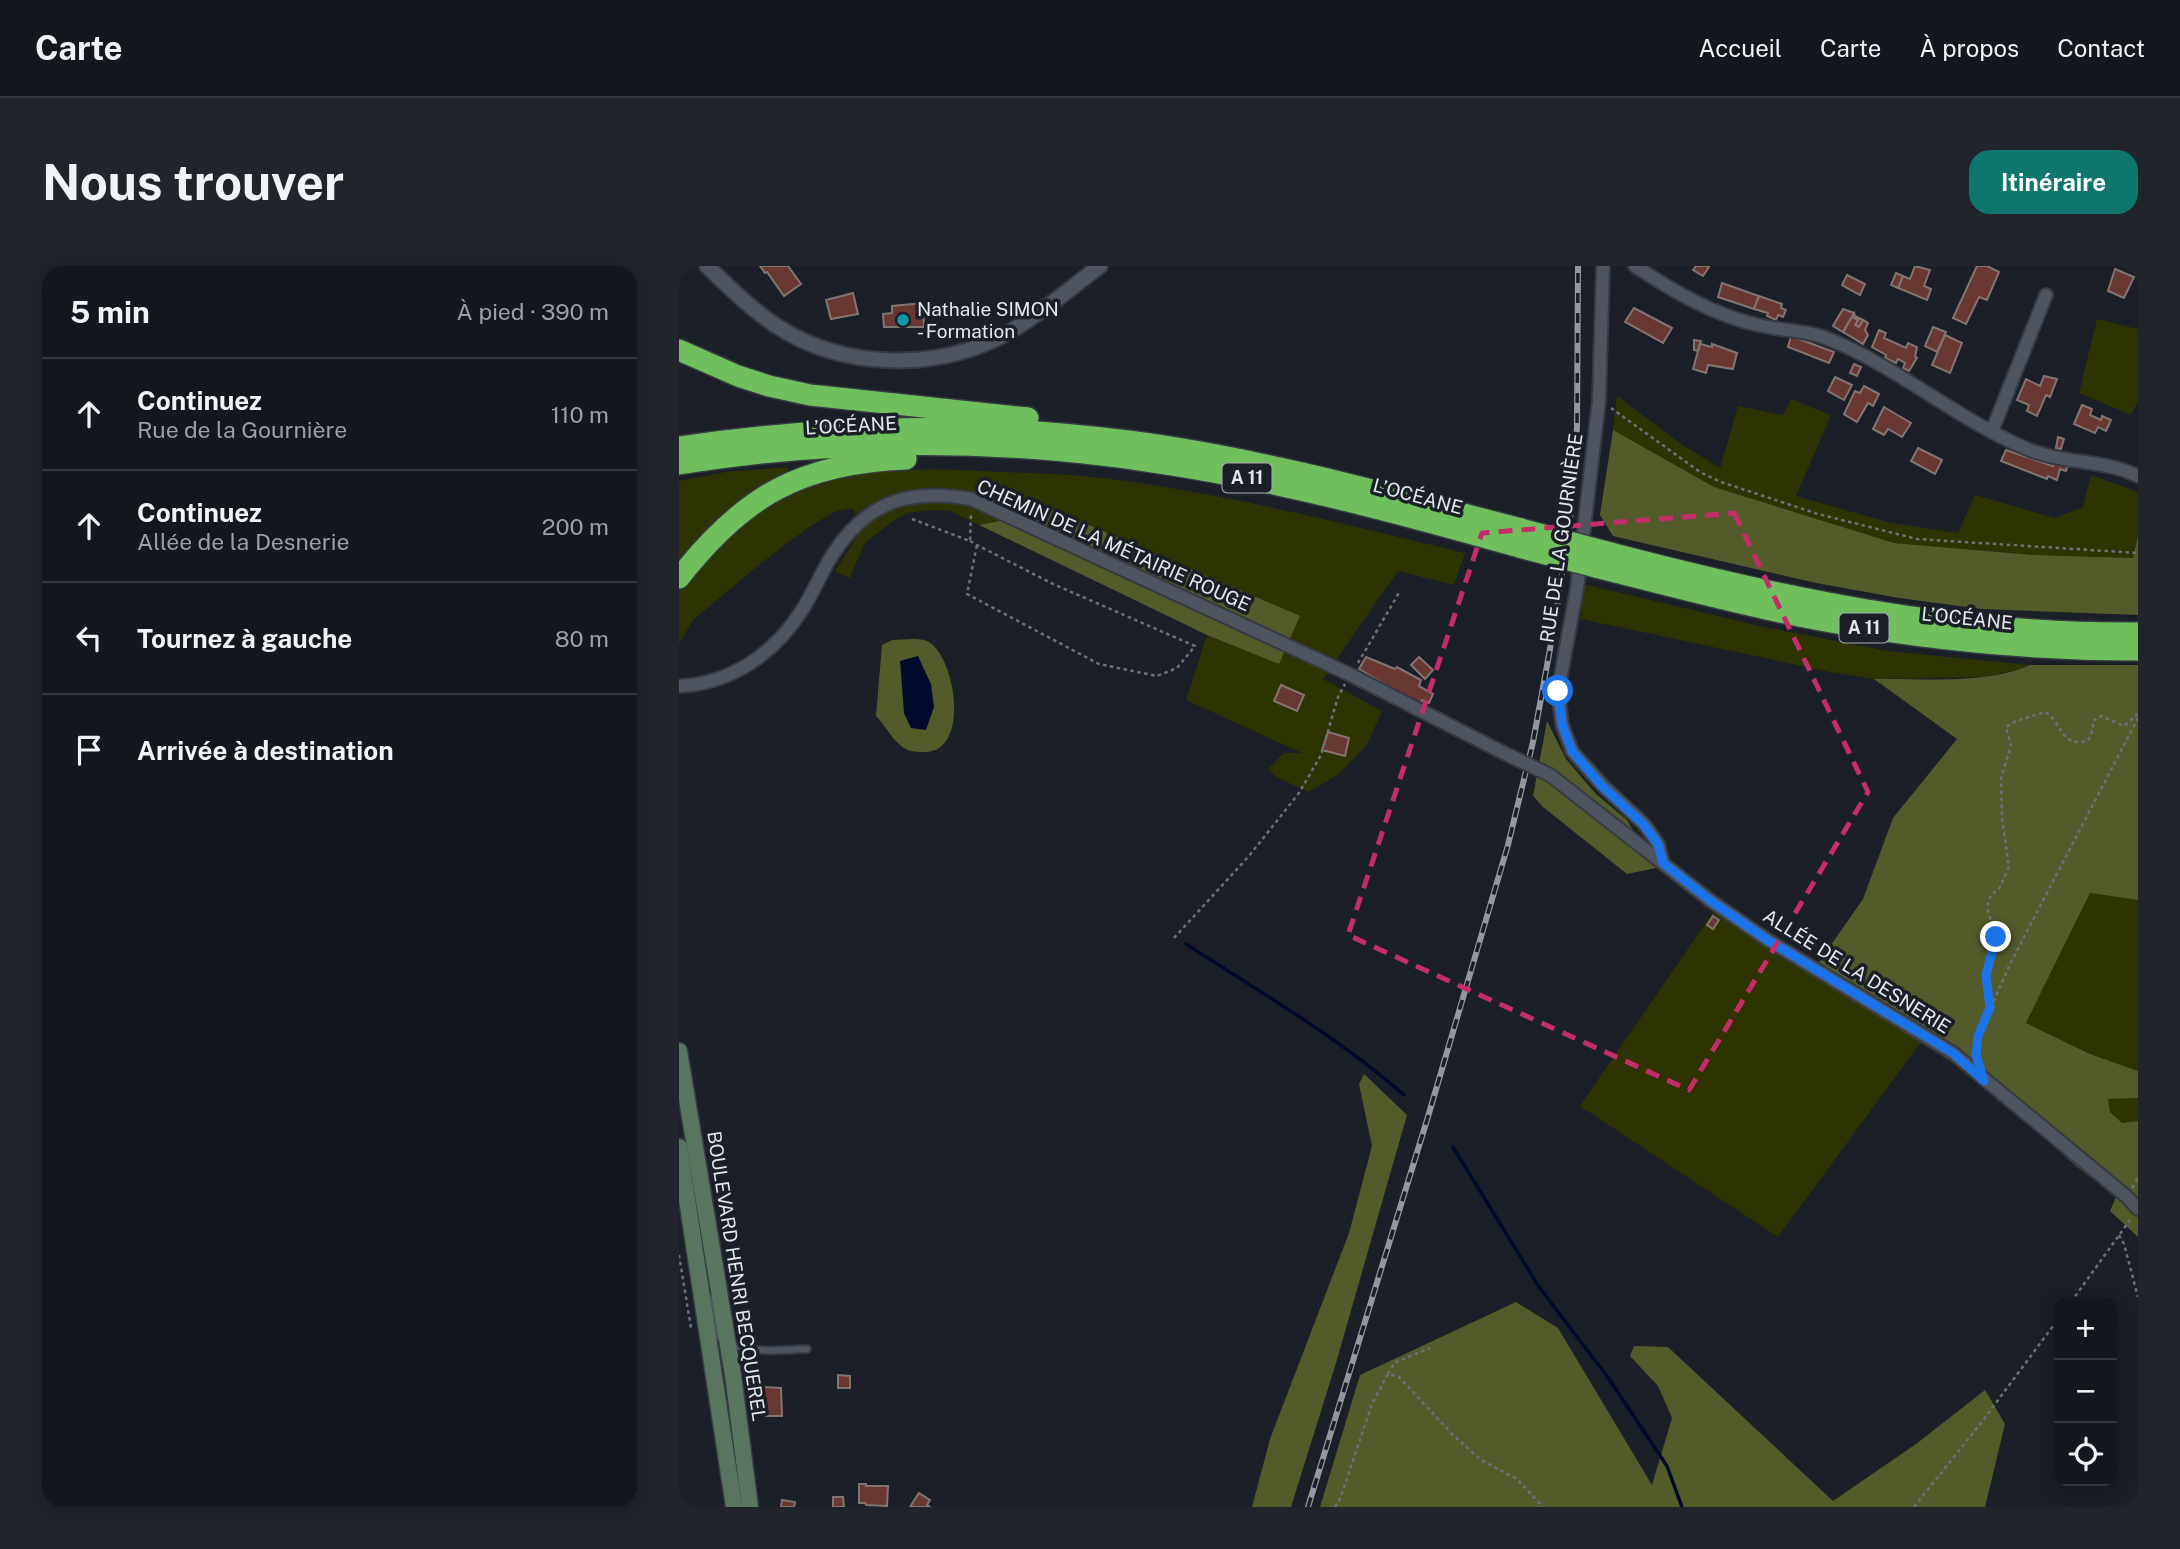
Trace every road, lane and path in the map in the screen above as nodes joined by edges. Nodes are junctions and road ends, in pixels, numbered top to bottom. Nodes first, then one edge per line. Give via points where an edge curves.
1 (707, 266) edge
2 (1100, 266) edge
3 (1603, 266) edge
4 (1635, 266) edge
5 (2046, 295) dead end
6 (679, 350) edge
7 (1599, 400) junction
8 (1992, 431) junction
9 (1131, 441) junction
10 (679, 447) edge
11 (1015, 447) junction
12 (679, 464) edge
13 (2138, 477) edge
14 (971, 499) junction
15 (912, 519) dead end
16 (1520, 538) junction
17 (970, 541) junction
18 (977, 545) junction
19 (2138, 553) edge
20 (1598, 559) junction
21 (679, 578) edge
22 (1400, 591) dead end
23 (2138, 633) edge
24 (2138, 650) edge
25 (1351, 675) junction
26 (679, 686) edge
27 (2138, 716) edge
28 (1550, 775) joint
29 (1663, 863) junction
30 (1174, 938) dead end
31 (1990, 1008) junction
32 (679, 1051) edge
33 (1976, 1055) dead end
34 (686, 1124) edge
35 (679, 1147) edge
36 (2135, 1214) edge
37 (2119, 1235) junction
38 (696, 1254) junction
39 (2075, 1297) edge
40 (2138, 1297) edge
41 (2054, 1325) edge
42 (728, 1344) junction
43 (1430, 1348) dead end
44 (807, 1349) dead end
45 (1388, 1374) junction
46 (734, 1507) edge
47 (750, 1507) edge
48 (1335, 1507) edge
49 (1543, 1507) edge
50 (1914, 1507) edge

1 - 2 street via 778,327 852,356 896,361 949,354 1009,332
3 - 7 street, RUE DE LA GOURNIÈRE
4 - 8 street via 1726,316 1828,338
5 - 8 street
6 - 9 highway via 738,376 789,390 1104,428
7 - 19 path via 1700,472 1818,514 1917,539
7 - 29 street, RUE DE LA GOURNIÈRE via 1577,588 1558,691 1562,724 1572,751 1643,824 1658,844
8 - 13 street via 2027,449
9 - 10 highway, L’OCÉANE / A 11 via 910,428 779,435
9 - 16 highway, L’OCÉANE / A 11 via 1310,475
11 - 12 highway, L’OCÉANE / A 11 via 838,447
11 - 16 highway, L’OCÉANE / A 11 via 1120,457 1239,477
11 - 21 highway via 986,457 863,461 805,475 741,511
14 - 17 path
14 - 25 street, CHEMIN DE LA MÉTAIRIE ROUGE
14 - 26 street, CHEMIN DE LA MÉTAIRIE ROUGE via 911,496 869,514 845,538 802,610 764,654 729,675
15 - 17 path
16 - 20 highway, L’OCÉANE / A 11, bridge
17 - 18 path
18 - 18 path via 1053,583 1195,646 1177,668 1157,676 1100,664 967,594
20 - 23 highway, L’OCÉANE / A 11 via 1887,615 1980,626
20 - 24 highway, L’OCÉANE / A 11 via 1747,605 1896,633 2020,646
22 - 25 path
25 - 28 street, CHEMIN DE LA MÉTAIRIE ROUGE, bridge
25 - 30 path via 1338,696 1321,755 1299,793
27 - 31 path
27 - 31 path via 2125,726 2101,716 2093,721 2088,741 2079,743 2070,741 2045,712 2007,727 2011,746 2001,778 2010,867 1988,903 1996,937 1986,975
28 - 29 street, ALLÉE DE LA DESNERIE
29 - 36 street, ALLÉE DE LA DESNERIE via 1766,939 1953,1053 2127,1196
31 - 33 path via 1978,1036
32 - 34 main road, BOULEVARD HENRI BECQUEREL
34 - 42 main road, BOULEVARD HENRI BECQUEREL
35 - 38 main road, BOULEVARD HENRI BECQUEREL
36 - 37 path
37 - 39 path
37 - 40 path
38 - 42 lane via 705,1269 716,1335
38 - 46 main road, BOULEVARD HENRI BECQUEREL
41 - 50 path
42 - 44 lane via 745,1350
42 - 47 main road, BOULEVARD HENRI BECQUEREL
43 - 45 path via 1394,1363
45 - 48 path via 1372,1404
45 - 49 path via 1399,1377 1481,1460 1517,1479

